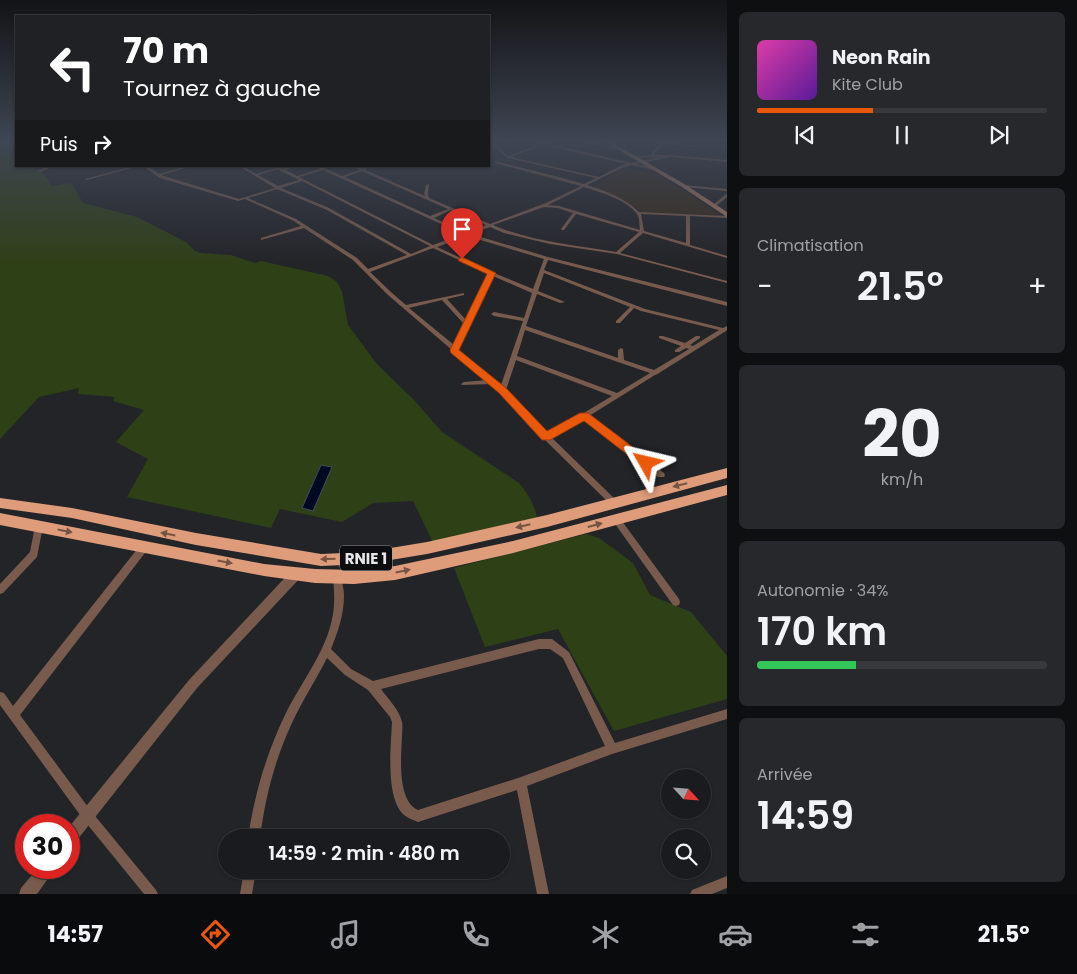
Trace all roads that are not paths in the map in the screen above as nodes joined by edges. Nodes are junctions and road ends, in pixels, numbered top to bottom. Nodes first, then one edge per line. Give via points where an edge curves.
1 (181, 182) edge
2 (268, 182) edge
3 (297, 182) edge
4 (305, 182) edge
5 (352, 182) edge
6 (389, 182) edge
7 (569, 182) edge
8 (593, 182) edge
9 (676, 182) edge
10 (428, 185) dead end
11 (586, 186) junction
12 (684, 186) junction
13 (278, 188) junction
14 (727, 190) edge
15 (727, 195) edge
16 (245, 198) junction
17 (428, 199) junction
18 (553, 201) junction
19 (542, 206) junction
20 (714, 206) junction
21 (558, 208) junction
22 (450, 209) junction
23 (575, 212) junction
24 (639, 213) junction
25 (726, 214) edge
26 (688, 216) junction
27 (430, 218) junction
28 (305, 226) junction
29 (490, 226) junction
30 (563, 229) dead end
31 (642, 232) junction
32 (466, 234) junction
33 (262, 239) dead end
34 (435, 246) junction
35 (688, 246) junction
36 (617, 253) junction
37 (410, 255) junction
38 (727, 257) edge
39 (546, 258) junction
40 (368, 271) junction
41 (543, 271) junction
42 (492, 273) junction
43 (631, 279) junction
44 (727, 282) edge
45 (630, 286) dead end
46 (535, 293) junction
47 (462, 294) dead end
48 (444, 298) junction
49 (562, 302) dead end
50 (727, 304) edge
51 (405, 306) junction
52 (633, 306) junction
53 (494, 314) dead end
54 (618, 322) dead end
55 (467, 324) junction
56 (525, 324) junction
57 (726, 329) edge
58 (662, 337) dead end
59 (698, 338) dead end
60 (686, 345) junction
61 (693, 348) junction
62 (454, 350) junction
63 (621, 350) dead end
64 (677, 351) dead end
65 (514, 356) junction
66 (621, 361) junction
67 (656, 373) junction
68 (493, 382) junction
69 (464, 384) dead end
70 (503, 390) junction
71 (616, 395) junction
72 (584, 416) junction
73 (546, 437) junction
74 (727, 473) edge
75 (661, 475) dead end
76 (727, 490) edge
77 (0, 502) edge
78 (613, 502) junction
79 (0, 519) edge
80 (616, 519) junction
81 (39, 526) junction
82 (144, 546) junction
83 (297, 573) junction
84 (337, 576) junction
85 (0, 590) edge
86 (676, 602) dead end
87 (326, 651) junction
88 (372, 686) junction
89 (0, 697) edge
90 (13, 714) junction
91 (727, 714) edge
92 (612, 749) junction
93 (521, 783) junction
94 (87, 816) junction
95 (80, 825) edge
96 (255, 829) edge
97 (39, 879) edge
98 (248, 879) edge
99 (727, 882) edge
100 (27, 894) edge
101 (152, 894) edge
102 (246, 894) edge
103 (543, 894) edge
104 (696, 894) edge

1 - 16 street via 239,200
2 - 13 street
3 - 13 street
4 - 34 street
5 - 27 street
6 - 17 street
7 - 11 street
8 - 11 street
9 - 12 main road
10 - 17 street
11 - 18 street
11 - 24 street via 616,198
12 - 14 street
12 - 20 main road
13 - 16 street
13 - 37 street via 328,209
15 - 20 street
16 - 28 street
17 - 22 street
18 - 19 street
18 - 21 street
19 - 21 street
19 - 29 street
20 - 25 main road
21 - 23 street
22 - 27 street
22 - 29 street
23 - 30 street
23 - 31 street
24 - 26 street
24 - 31 street
25 - 26 street
26 - 35 street
27 - 32 street
28 - 33 street
28 - 40 street
29 - 32 street
29 - 36 street via 541,241
31 - 35 street
31 - 36 street
32 - 34 street
32 - 39 street
34 - 37 street
34 - 42 street
35 - 38 street
36 - 44 street
37 - 40 street
39 - 41 street
39 - 43 street
40 - 51 street
41 - 46 street
41 - 52 street
42 - 46 street
42 - 55 street
43 - 45 street
43 - 50 street
46 - 49 street
46 - 56 street
47 - 48 street
48 - 51 street
48 - 55 street
51 - 62 street
52 - 54 street
52 - 57 street
53 - 56 street
55 - 62 street
56 - 65 street
56 - 66 street
57 - 61 street
58 - 60 street
59 - 60 street
60 - 61 street
60 - 64 street
61 - 67 street
62 - 68 street
63 - 66 street
65 - 70 street
65 - 71 street
66 - 67 street
67 - 71 street
68 - 69 street
68 - 70 street
70 - 73 street
71 - 72 street
72 - 73 street
72 - 75 street
73 - 78 street
74 -> 78 highway, RNIE 1
76 - 80 highway, RNIE 1
78 -> 77 highway, RNIE 1 via 547,521 427,548 366,558 321,560
79 - 81 highway, RNIE 1
84 -> 80 highway, RNIE 1 via 395,573
80 - 86 street
81 -> 82 highway, RNIE 1
81 - 85 street via 34,554
82 -> 83 highway, RNIE 1 via 264,570
82 - 90 street
83 - 84 highway, RNIE 1
83 - 94 street via 193,684
84 - 87 street via 340,606
87 - 88 street via 348,672
87 - 96 street via 288,719 274,753 263,781
88 - 92 street via 539,644 552,644 566,655
88 - 93 street via 396,718 397,780 400,798 407,810 418,816
89 - 90 street
90 - 94 street
91 - 92 street
92 - 93 street
93 - 103 street
94 - 95 street
94 - 101 street
97 - 100 street
98 - 102 street
99 - 104 street

